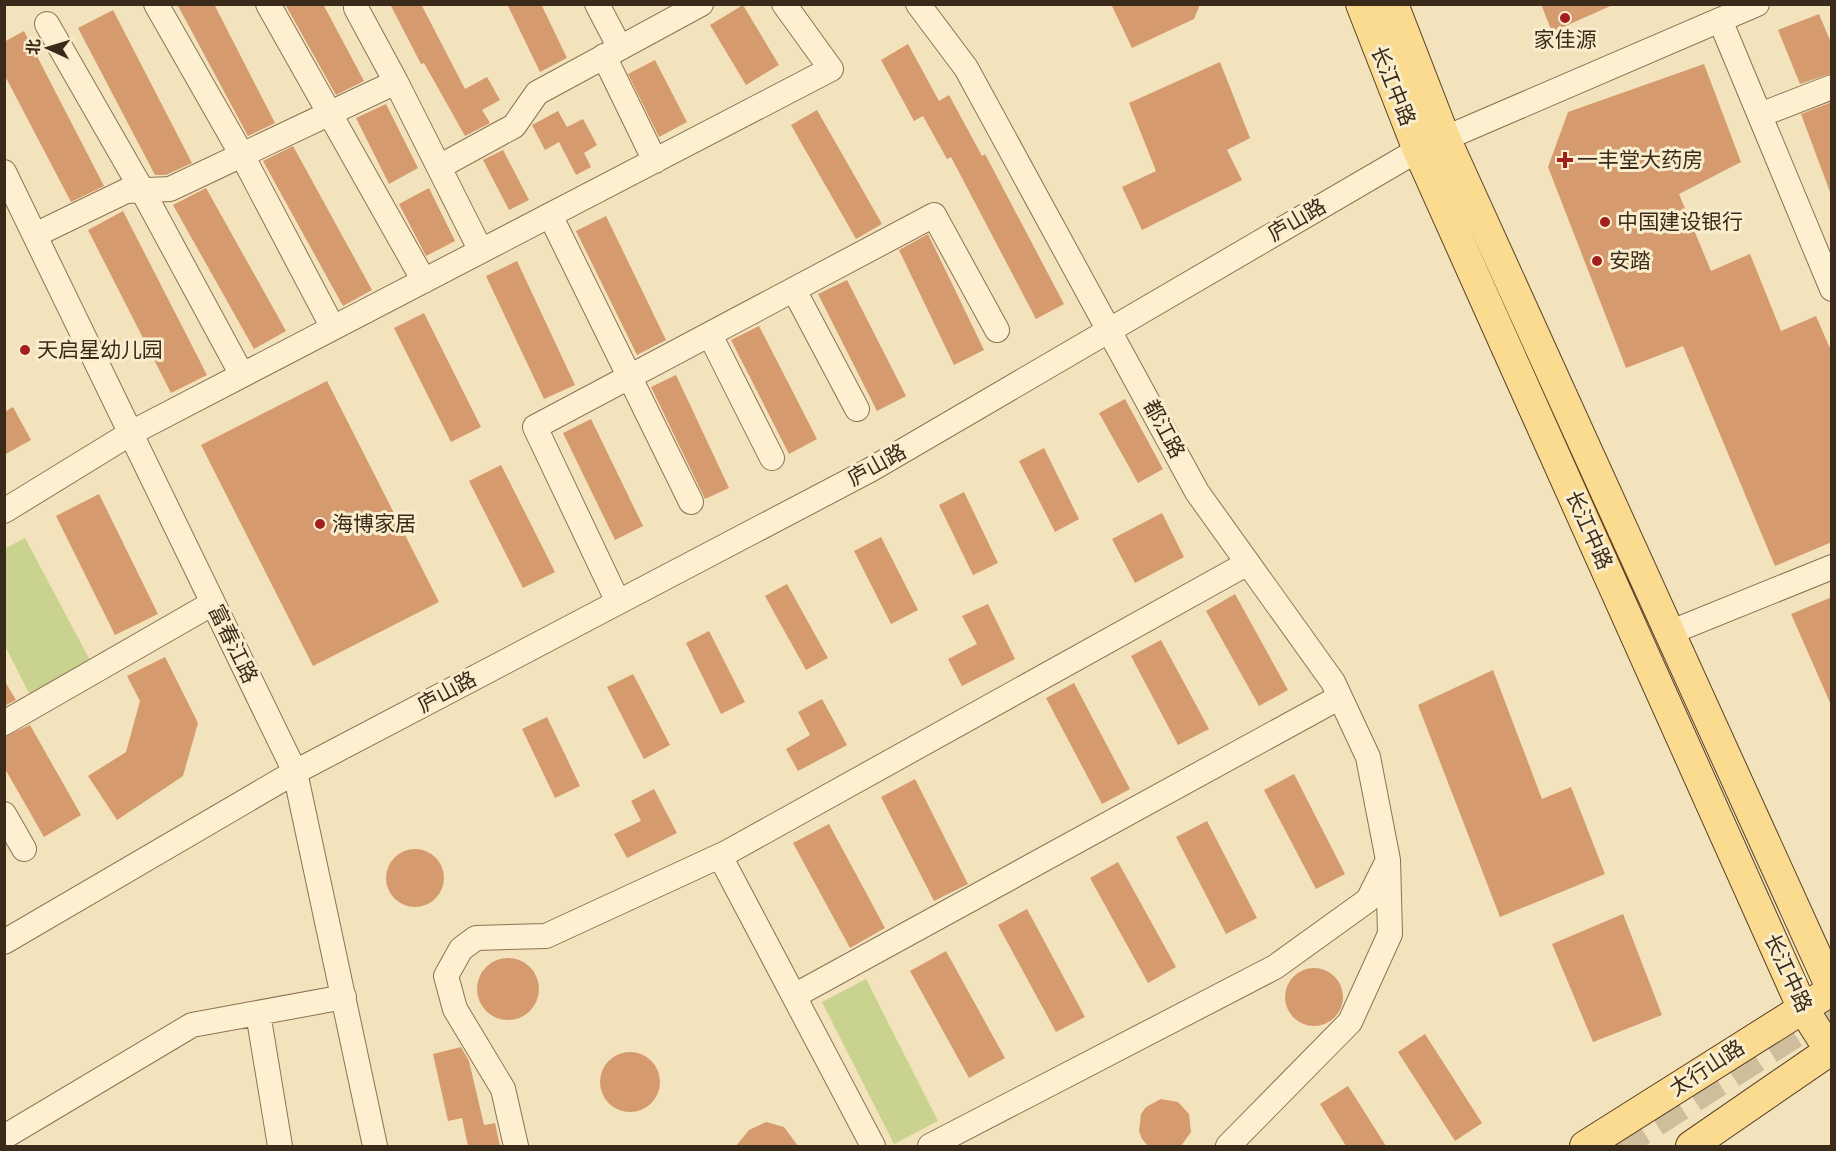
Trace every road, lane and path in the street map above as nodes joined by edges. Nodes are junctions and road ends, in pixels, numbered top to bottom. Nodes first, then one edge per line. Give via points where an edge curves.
1 (156, 4) edge
2 (268, 4) edge
3 (597, 4) edge
4 (701, 4) edge
5 (784, 4) edge
6 (918, 4) edge
7 (1360, 4) edge
8 (1393, 4) edge
9 (1757, 4) edge
10 (356, 8) dead end
11 (1720, 20) junction
12 (47, 24) dead end
13 (612, 52) junction
14 (396, 82) junction
15 (1832, 87) edge
16 (331, 113) junction
17 (1760, 115) junction
18 (1445, 138) junction
19 (1418, 150) junction
20 (242, 155) junction
21 (655, 161) junction
22 (439, 167) junction
23 (4, 172) edge
24 (142, 190) junction
25 (550, 215) junction
26 (35, 235) junction
27 (481, 251) junction
28 (1829, 277) edge
29 (424, 281) junction
30 (794, 290) junction
31 (333, 328) junction
32 (1110, 329) junction
33 (997, 330) dead end
34 (710, 335) junction
35 (242, 375) junction
36 (631, 377) junction
37 (857, 409) dead end
38 (131, 433) junction
39 (772, 458) dead end
40 (691, 502) dead end
41 (4, 511) edge
42 (1248, 563) junction
43 (1832, 567) edge
44 (618, 602) junction
45 (213, 603) junction
46 (1669, 633) junction
47 (1340, 697) junction
48 (4, 723) edge
49 (295, 772) junction
50 (4, 813) edge
51 (24, 849) dead end
52 (720, 856) junction
53 (1388, 860) junction
54 (4, 942) edge
55 (1832, 991) edge
56 (794, 996) junction
57 (344, 997) junction
58 (1802, 1007) junction
59 (258, 1012) junction
60 (1831, 1051) edge
61 (4, 1137) edge
62 (280, 1146) edge
63 (375, 1146) edge
64 (516, 1146) edge
65 (873, 1146) edge
66 (930, 1146) edge
67 (1228, 1146) edge
68 (1585, 1146) edge
69 (1691, 1146) edge

1 - 20 street
2 - 16 street
3 - 13 street
4 - 13 street
5 - 21 street via 831,69
6 - 32 street, 都江路 via 966,68
7 - 19 main road, 长江中路
8 - 18 main road, 长江中路
9 - 11 street, 庐山路
10 - 14 street
11 - 17 street
11 - 18 street, 庐山路
12 - 24 street
13 - 21 street
13 - 22 street via 537,93 514,126
14 - 16 street
14 - 22 street
15 - 17 street
16 - 20 street
16 - 29 street
17 - 28 street
18 - 19 street, 庐山路
18 - 46 main road, 长江中路
19 - 32 street, 庐山路
19 - 58 main road, 长江中路
20 - 24 street via 170,189
20 - 31 street
21 - 25 street
22 - 27 street
23 - 26 street, 富春江路
24 - 26 street via 126,191
24 - 35 street
25 - 27 street
25 - 36 street
26 - 38 street, 富春江路
27 - 29 street
29 - 31 street
30 - 33 street via 934,214
30 - 34 street
30 - 37 street
31 - 35 street
32 - 42 street, 都江路 via 1197,492
32 - 44 street, 庐山路 via 870,470
34 - 36 street
34 - 39 street
35 - 38 street
36 - 40 street
36 - 44 street via 535,427
38 - 41 street
38 - 45 street, 富春江路
42 - 47 street, 都江路 via 1334,682
42 - 52 street
43 - 46 street
44 - 49 street, 庐山路
45 - 48 street
45 - 49 street, 富春江路
46 - 55 main road, 长江中路
47 - 53 street, 都江路 via 1368,757
47 - 56 street
49 - 54 street, 庐山路
49 - 57 street, 富春江路
50 - 51 street
52 - 56 street
52 - 64 street via 546,936 476,938 461,949 446,976 455,1009 503,1089
53 - 66 street via 1368,900 1275,967
53 - 67 street, 都江路 via 1390,934 1350,1022
55 - 58 main road, 太行山路
56 - 65 street
57 - 59 street
57 - 63 street, 富春江路
58 - 60 main road, 长江中路
58 - 68 main road, 太行山路
59 - 61 street via 192,1025
59 - 62 street
60 - 69 main road

